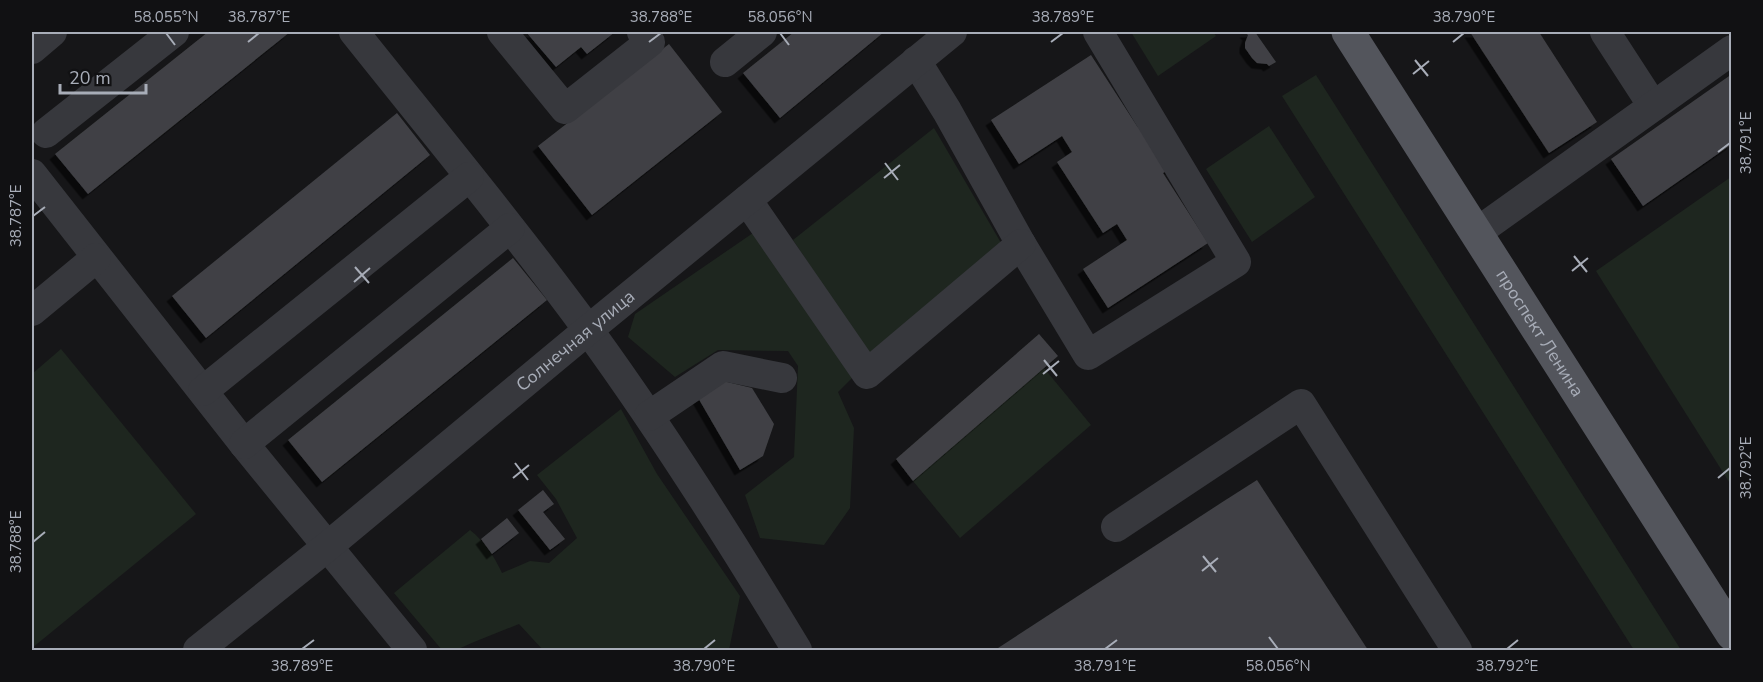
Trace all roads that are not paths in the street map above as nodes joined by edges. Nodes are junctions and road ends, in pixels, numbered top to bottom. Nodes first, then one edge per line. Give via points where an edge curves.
1 (52, 32) edge
2 (174, 32) edge
3 (354, 32) edge
4 (502, 32) edge
5 (642, 32) edge
6 (762, 32) edge
7 (952, 32) edge
8 (1098, 32) edge
9 (1348, 32) edge
10 (1605, 32) edge
11 (32, 49) edge
12 (1731, 50) edge
13 (916, 61) junction
14 (725, 62) dead end
15 (1653, 106) junction
16 (36, 131) edge
17 (32, 174) edge
18 (469, 177) junction
19 (747, 200) junction
20 (510, 228) junction
21 (1476, 232) junction
22 (1022, 244) junction
23 (96, 258) junction
24 (32, 311) edge
25 (588, 330) junction
26 (782, 378) dead end
27 (203, 391) junction
28 (649, 416) junction
29 (244, 444) junction
30 (1116, 527) dead end
31 (328, 546) junction
32 (1731, 634) edge
33 (198, 651) edge
34 (412, 651) edge
35 (797, 651) edge
36 (1457, 651) edge

1 - 11 street
2 - 16 street
3 - 18 street
4 - 5 street via 565,109 650,42
6 - 14 street
7 - 13 street, Солнечная улица
8 - 22 street via 1236,262 1088,355
9 - 21 main road, проспект Ленина
10 - 15 street
12 - 15 street
13 - 19 street, Солнечная улица
13 - 22 street
15 - 21 street
17 - 23 street
18 - 20 street
18 - 27 street
19 - 22 street via 867,374
19 - 25 street, Солнечная улица
20 - 25 street
20 - 29 street
21 - 32 main road, проспект Ленина
23 - 24 street
23 - 27 street
25 - 28 street
25 - 31 street, Солнечная улица
26 - 28 street via 723,366
27 - 29 street
28 - 35 street
29 - 31 street
30 - 36 street via 1301,404
31 - 33 street, Солнечная улица
31 - 34 street

